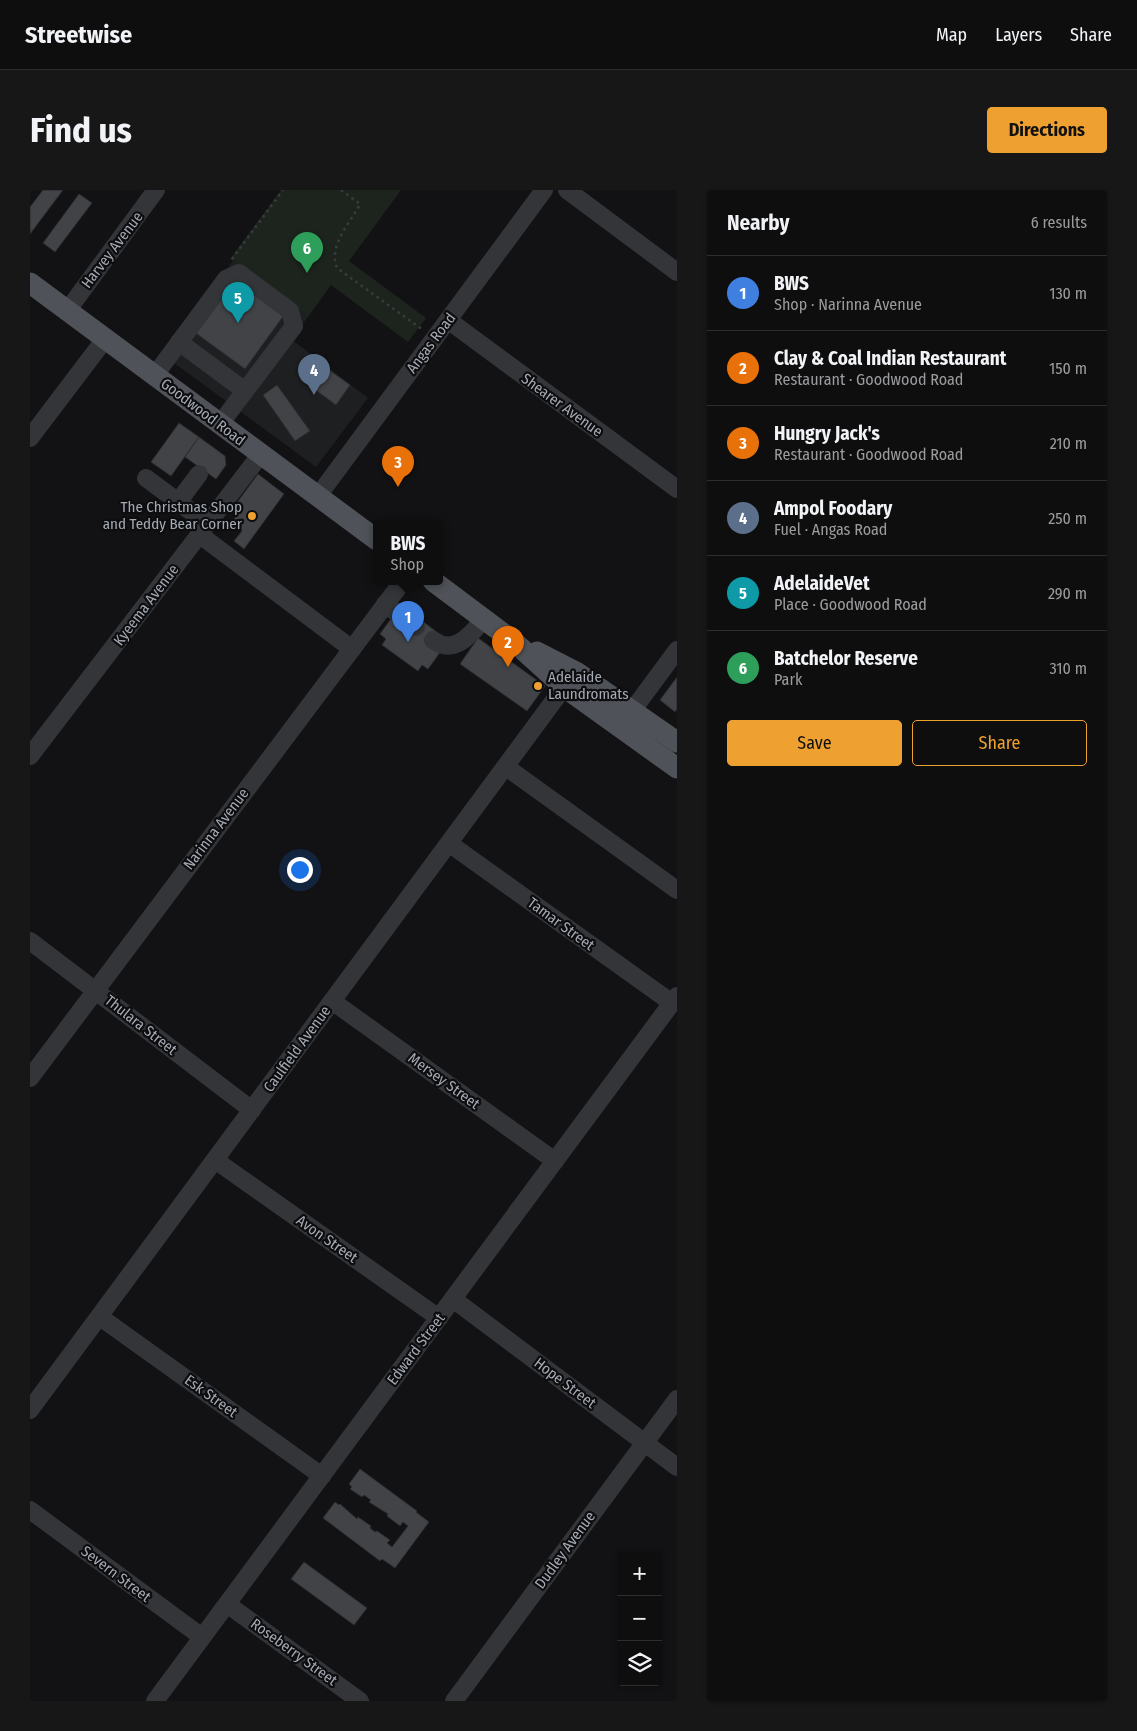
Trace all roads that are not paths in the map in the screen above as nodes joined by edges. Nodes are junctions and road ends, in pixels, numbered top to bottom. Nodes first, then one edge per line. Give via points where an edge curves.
1 (156, 190) edge
2 (544, 190) edge
3 (567, 190) edge
4 (677, 272) edge
5 (30, 284) edge
6 (67, 311) junction
7 (448, 320) junction
8 (105, 339) junction
9 (179, 342) junction
10 (155, 376) junction
11 (245, 391) junction
12 (220, 424) junction
13 (30, 438) edge
14 (261, 454) junction
15 (199, 474) dead end
16 (146, 478) dead end
17 (677, 490) edge
18 (318, 496) junction
19 (178, 502) junction
20 (204, 529) junction
21 (373, 537) edge
22 (400, 585) edge
23 (438, 585) edge
24 (385, 604) junction
25 (484, 619) junction
26 (416, 627) dead end
27 (433, 640) dead end
28 (512, 640) junction
29 (352, 649) junction
30 (677, 650) edge
31 (564, 687) junction
32 (632, 710) junction
33 (677, 742) edge
34 (30, 756) edge
35 (506, 767) junction
36 (677, 768) edge
37 (450, 844) junction
38 (677, 890) edge
39 (30, 940) edge
40 (95, 990) junction
41 (674, 1000) edge
42 (332, 1001) junction
43 (30, 1078) edge
44 (252, 1110) junction
45 (215, 1160) junction
46 (555, 1161) junction
47 (453, 1299) junction
48 (100, 1317) junction
49 (438, 1318) junction
50 (677, 1399) edge
51 (30, 1410) edge
52 (644, 1443) junction
53 (677, 1467) edge
54 (322, 1476) junction
55 (30, 1510) edge
56 (227, 1604) junction
57 (202, 1637) junction
58 (155, 1701) edge
59 (360, 1701) edge
60 (454, 1701) edge

1 - 6 street, Harvey Avenue
2 - 7 street, Angas Road
3 - 4 street
5 - 6 main road, Goodwood Road
6 - 8 main road, Goodwood Road
7 - 17 street, Shearer Avenue
7 - 18 street, Angas Road
8 - 10 main road, Goodwood Road
8 - 13 street
9 - 10 street
9 - 11 street
9 - 11 street via 226,279 239,273 290,311 294,326
10 - 12 main road, Goodwood Road
11 - 12 street
12 - 14 main road, Goodwood Road
14 - 18 main road, Goodwood Road
14 - 20 street, Kyeema Avenue
15 - 19 street
16 - 19 street
18 - 21 main road, Goodwood Road
19 - 20 street
20 - 29 street
20 - 34 street, Kyeema Avenue
22 - 24 street, Narinna Avenue
23 - 25 main road
24 - 26 street
24 - 29 street, Narinna Avenue
25 - 27 street via 468,638 454,646
25 - 28 main road
28 - 31 main road
28 - 32 main road via 576,672
29 - 40 street, Narinna Avenue
30 - 32 street
31 - 35 street, Caulfield Avenue
31 - 36 main road
32 - 33 main road
35 - 37 street, Caulfield Avenue
35 - 38 street
37 - 41 street, Tamar Street
37 - 42 street, Caulfield Avenue
39 - 40 street, Thulara Street
40 - 43 street, Narinna Avenue
40 - 44 street, Thulara Street
41 - 46 street, Edward Street
42 - 44 street, Caulfield Avenue
42 - 46 street, Mersey Street
44 - 45 street, Caulfield Avenue
45 - 48 street, Caulfield Avenue
45 - 49 street, Avon Street
46 - 47 street, Edward Street
47 - 49 street, Edward Street
47 - 52 street, Hope Street
48 - 51 street, Caulfield Avenue
48 - 54 street, Esk Street
49 - 54 street, Edward Street
50 - 52 street, Dudley Avenue
52 - 53 street, Hope Street
52 - 60 street, Dudley Avenue
54 - 56 street, Edward Street
55 - 57 street, Severn Street
56 - 57 street, Edward Street
56 - 59 street, Roseberry Street
57 - 58 street, Edward Street

